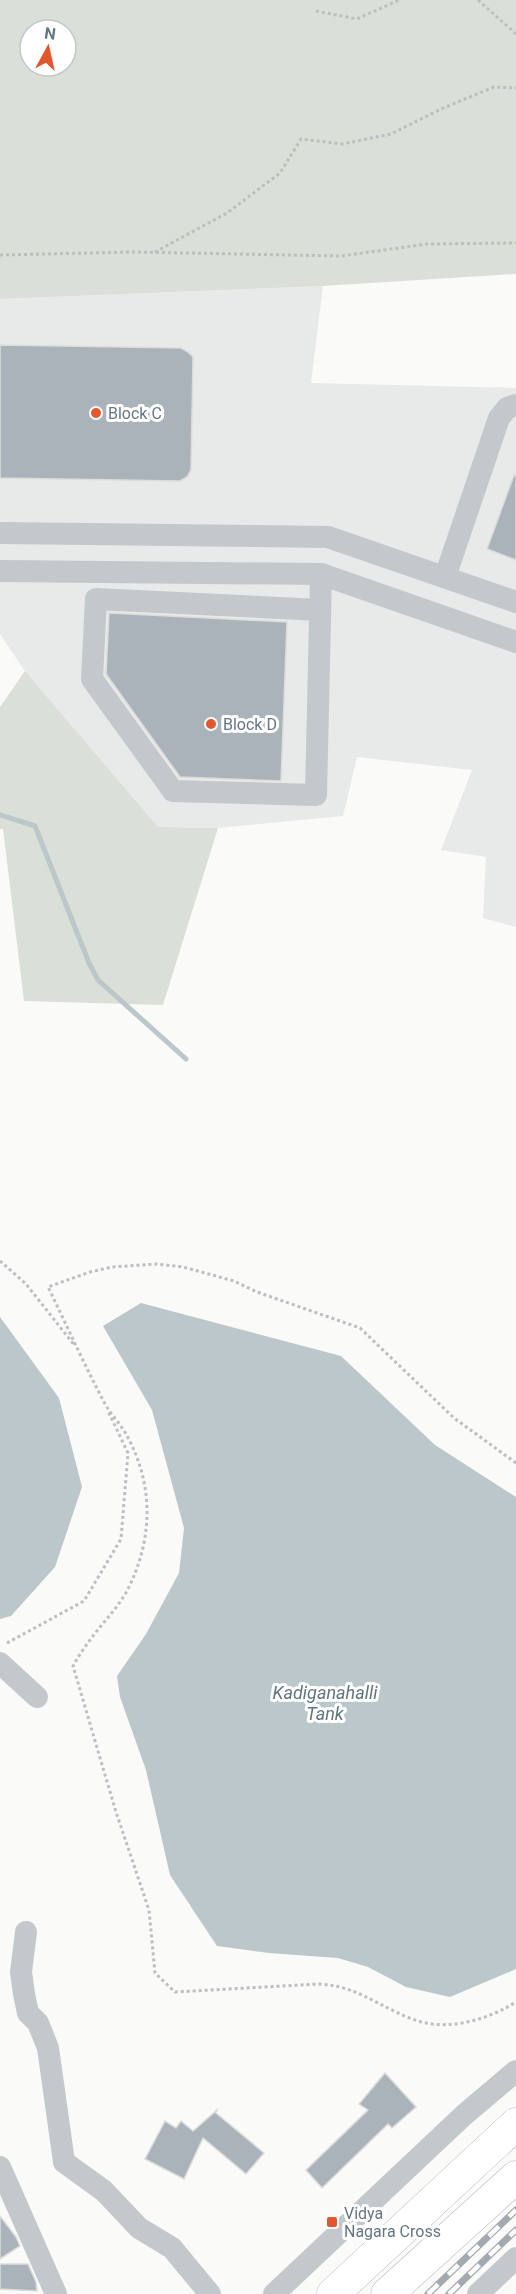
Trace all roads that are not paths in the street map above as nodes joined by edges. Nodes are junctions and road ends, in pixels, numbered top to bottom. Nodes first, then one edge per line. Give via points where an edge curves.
1 (516, 405) edge
2 (0, 533) edge
3 (0, 571) edge
4 (321, 574) junction
5 (444, 577) junction
6 (516, 602) edge
7 (320, 610) junction
8 (516, 642) edge
9 (0, 1663) edge
10 (38, 1697) dead end
11 (26, 1932) dead end
12 (516, 2071) edge
13 (516, 2124) edge
14 (0, 2167) edge
15 (516, 2177) edge
16 (516, 2258) edge
17 (56, 2294) edge
18 (210, 2294) edge
19 (274, 2294) edge
20 (333, 2294) edge
21 (387, 2294) edge
22 (478, 2294) edge

1 - 5 street via 507,408 499,418
2 - 5 street via 328,537
3 - 4 street
4 - 7 street
4 - 8 street
5 - 6 street
7 - 7 street via 316,795 173,792 92,679 96,599
9 - 10 street
11 - 18 street via 21,1972 24,1994 28,2013 38,2023 48,2048 64,2162 104,2191 139,2228 172,2248
12 - 19 street
13 - 20 highway
14 - 17 street
15 - 21 highway
16 - 22 street

